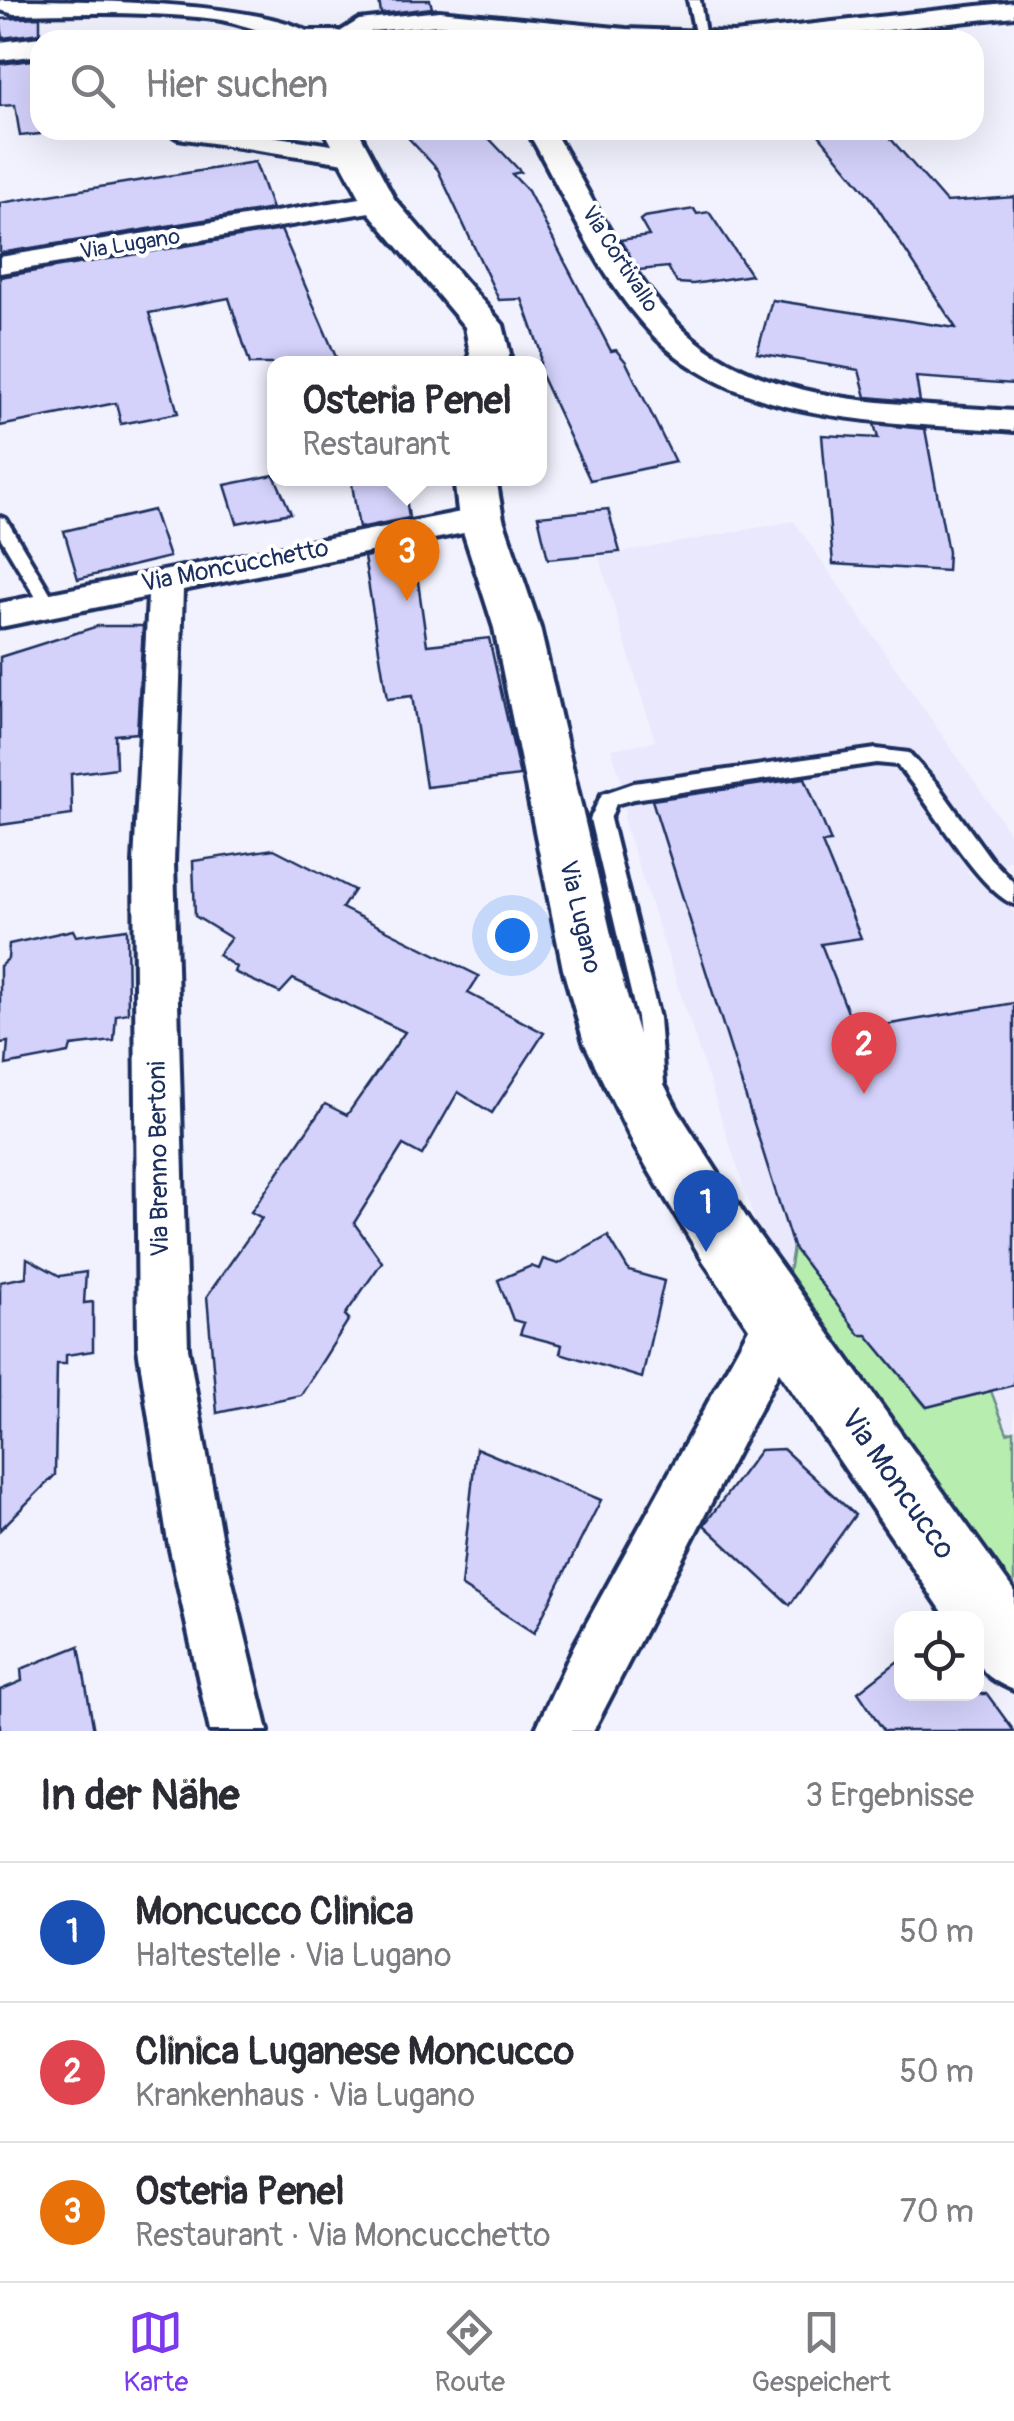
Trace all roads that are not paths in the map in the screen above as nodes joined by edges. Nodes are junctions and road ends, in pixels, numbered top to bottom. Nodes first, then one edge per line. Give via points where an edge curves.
1 (694, 0) edge
2 (0, 2) edge
3 (1014, 10) edge
4 (306, 30) edge
5 (345, 30) edge
6 (596, 30) edge
7 (700, 30) edge
8 (845, 30) edge
9 (30, 47) edge
10 (0, 50) edge
11 (308, 140) edge
12 (546, 140) edge
13 (347, 143) edge
14 (379, 202) junction
15 (0, 265) edge
16 (489, 356) edge
17 (1014, 422) edge
18 (478, 499) edge
19 (0, 523) edge
20 (166, 579) junction
21 (49, 606) junction
22 (0, 616) edge
23 (1014, 896) edge
24 (657, 1130) junction
25 (782, 1316) junction
26 (1014, 1653) edge
27 (239, 1731) edge
28 (564, 1731) edge

1 - 7 lane
2 - 4 street via 178,6
3 - 8 street
5 - 6 street via 438,18
9 - 10 street
11 - 13 street
12 - 17 street, Via Cortivallo via 642,300 685,348 753,385 826,403
13 - 14 street
14 - 15 street, Via Lugano
14 - 16 street via 484,325
18 - 20 street, Via Moncucchetto
18 - 24 street, Via Lugano via 517,628 591,969 613,1042
19 - 21 lane
20 - 21 street, Via Moncucchetto
20 - 27 street, Via Brenno Bertoni via 154,863 163,1348 194,1536
21 - 22 street, Via Moncucchetto
23 - 24 lane via 986,872 902,758 634,791 609,800 600,819 648,1018
24 - 25 street, Via Lugano
25 - 26 street, Via Moncucco
25 - 28 street

